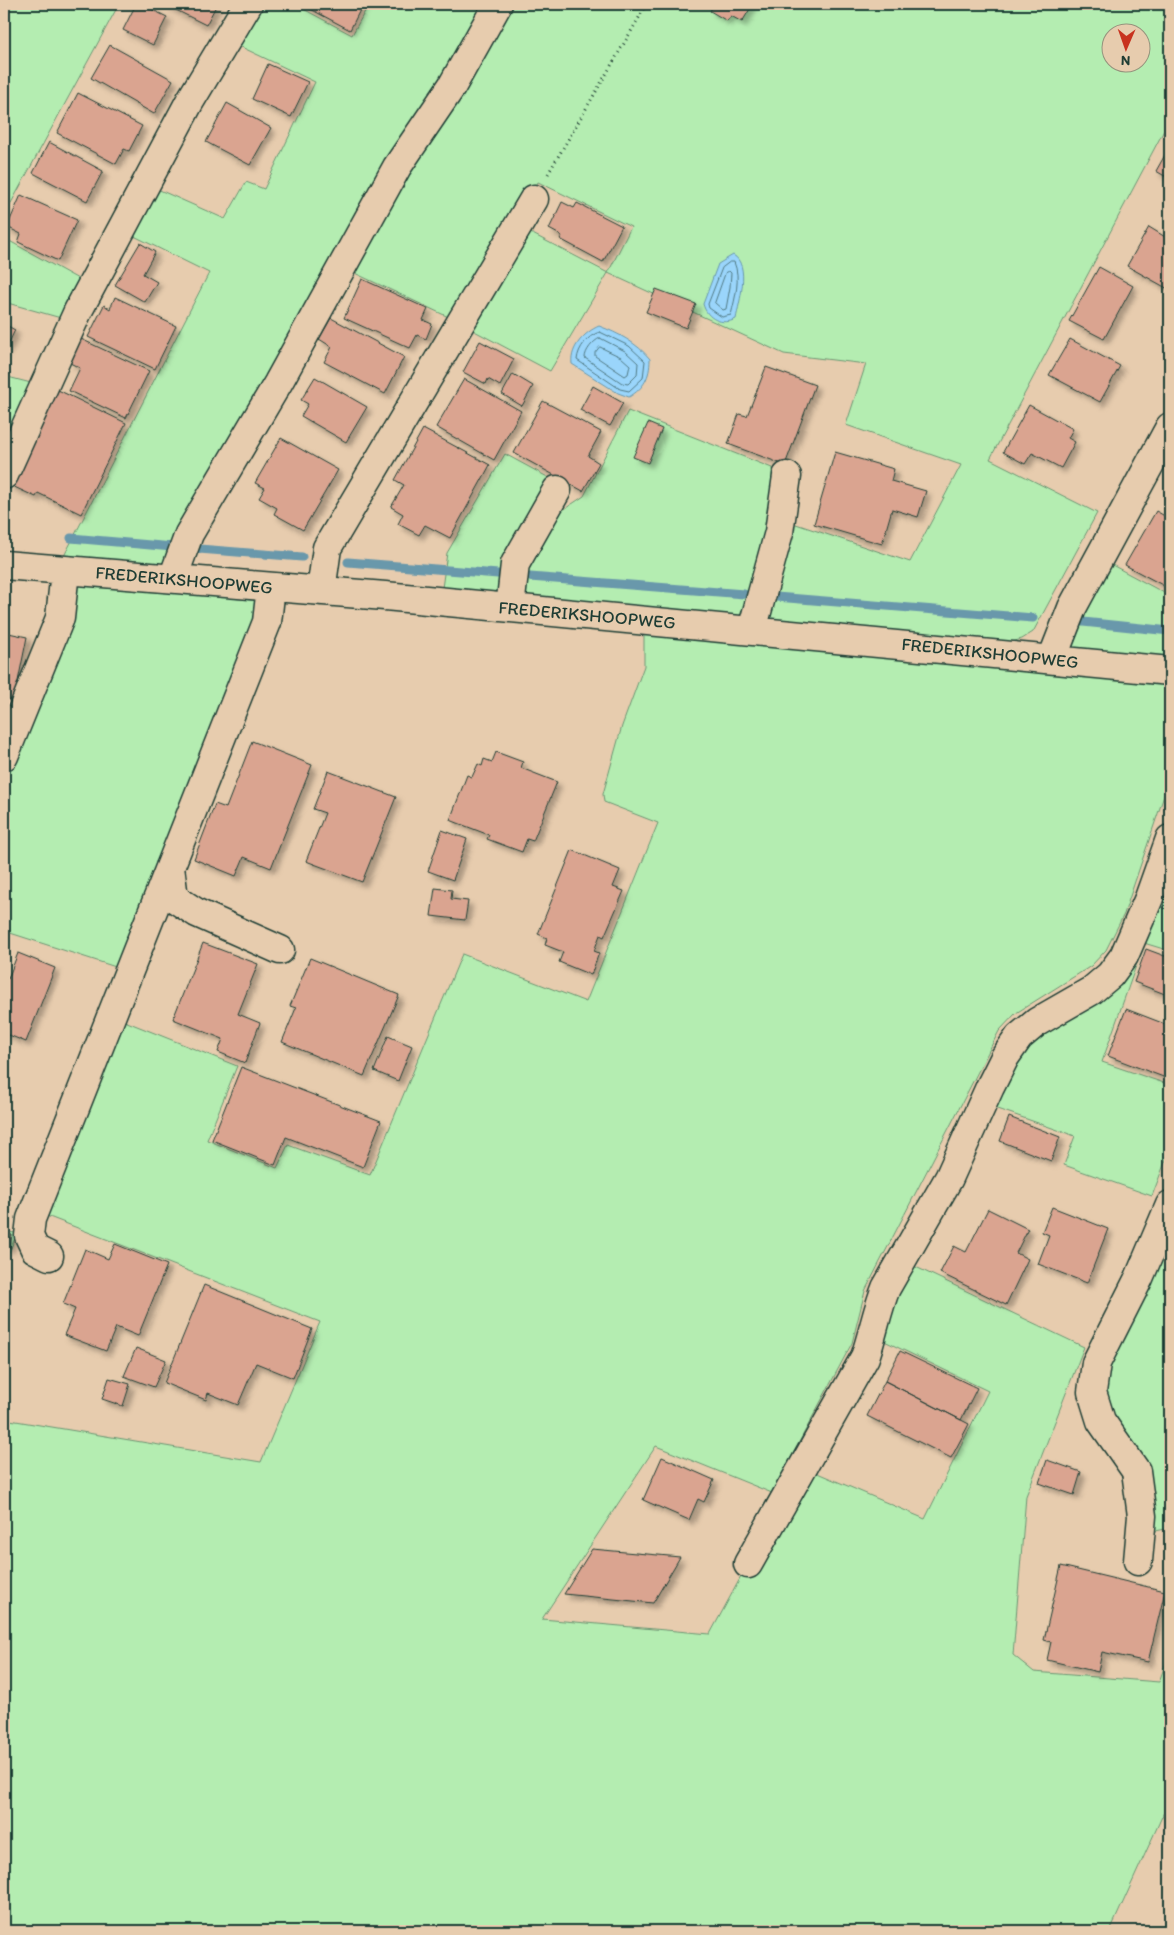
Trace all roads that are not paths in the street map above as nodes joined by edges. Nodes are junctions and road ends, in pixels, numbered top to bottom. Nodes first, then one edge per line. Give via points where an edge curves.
1 (248, 4) edge
2 (498, 4) edge
3 (534, 199) road end
4 (1170, 427) edge
5 (4, 475) edge
6 (786, 476) dead end
7 (557, 490) dead end
8 (4, 565) edge
9 (65, 571) junction
10 (173, 578) junction
11 (271, 587) junction
12 (321, 591) junction
13 (510, 608) junction
14 (752, 630) junction
15 (1052, 659) junction
16 (1170, 671) edge
17 (4, 756) edge
18 (1170, 839) edge
19 (170, 867) junction
20 (280, 950) dead end
21 (1170, 1205) edge
22 (49, 1256) dead end
23 (1138, 1561) dead end
24 (748, 1564) dead end

1 - 5 street via 190,101 78,310
2 - 10 street via 452,86 397,167 278,383 189,534
3 - 12 street via 327,548
4 - 15 street via 1072,608
6 - 14 street via 779,532
7 - 13 street via 515,564
8 - 9 street, FREDERIKSHOOPWEG
9 - 10 street, FREDERIKSHOOPWEG
9 - 17 street via 60,618
10 - 11 street, FREDERIKSHOOPWEG
11 - 12 street, FREDERIKSHOOPWEG
11 - 19 street via 267,622
12 - 13 street, FREDERIKSHOOPWEG
13 - 14 street, FREDERIKSHOOPWEG
14 - 15 street, FREDERIKSHOOPWEG
15 - 16 street, FREDERIKSHOOPWEG
18 - 24 street via 1149,898 1124,956 1115,969 1091,991 1037,1022 1019,1037 1005,1057 949,1178 886,1288 865,1356
19 - 20 street via 174,898 198,913
19 - 22 street via 31,1219 29,1236 35,1249
21 - 23 street via 1139,1278 1096,1362 1092,1392 1101,1421 1136,1471 1142,1516

